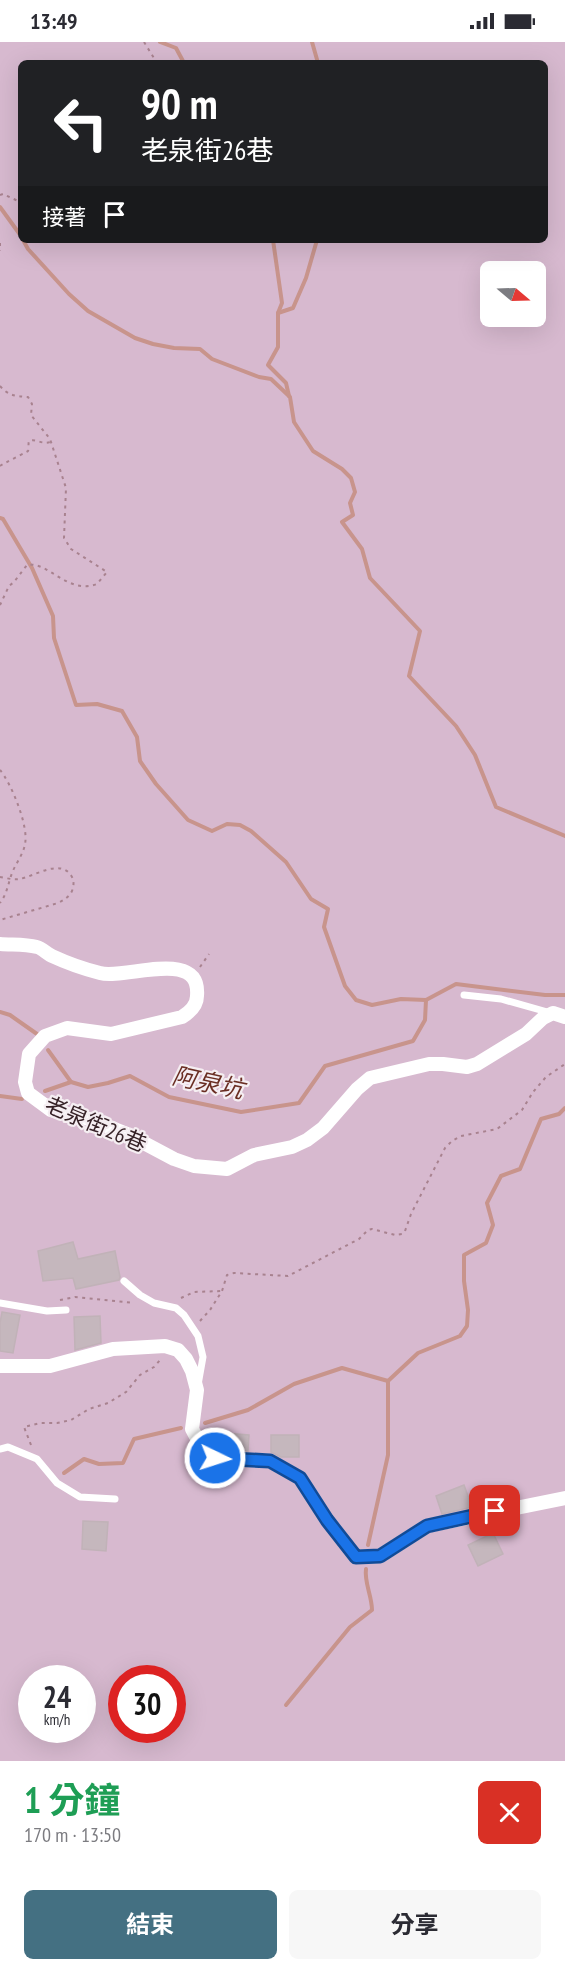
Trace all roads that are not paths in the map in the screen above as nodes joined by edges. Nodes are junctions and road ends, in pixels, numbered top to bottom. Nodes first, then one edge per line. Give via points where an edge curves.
1 (0, 944) edge
2 (464, 995) dead end
3 (559, 1015) edge
4 (124, 1281) dead end
5 (0, 1303) edge
6 (66, 1310) dead end
7 (0, 1366) edge
8 (197, 1390) junction
9 (0, 1449) edge
10 (115, 1498) dead end
11 (565, 1498) edge

1 - 3 street, 老泉街26巷 via 38,947 103,974 169,968 194,977 197,999 192,1011 182,1017 111,1034 67,1028 45,1036 29,1054 25,1082 28,1093 51,1110 108,1126 194,1166 227,1169 254,1155 292,1147 323,1128 370,1078 429,1064 477,1064 526,1034 543,1018
2 - 3 lane via 501,999
4 - 8 lane via 154,1303 176,1308 184,1315 198,1336 203,1358
5 - 6 lane
7 - 8 street via 50,1366 113,1349 165,1346 178,1350 186,1359
8 - 11 street via 192,1429 201,1446 215,1458 270,1461 300,1478 356,1557 380,1556 427,1526
9 - 10 lane via 9,1447 37,1459 57,1483 80,1497

